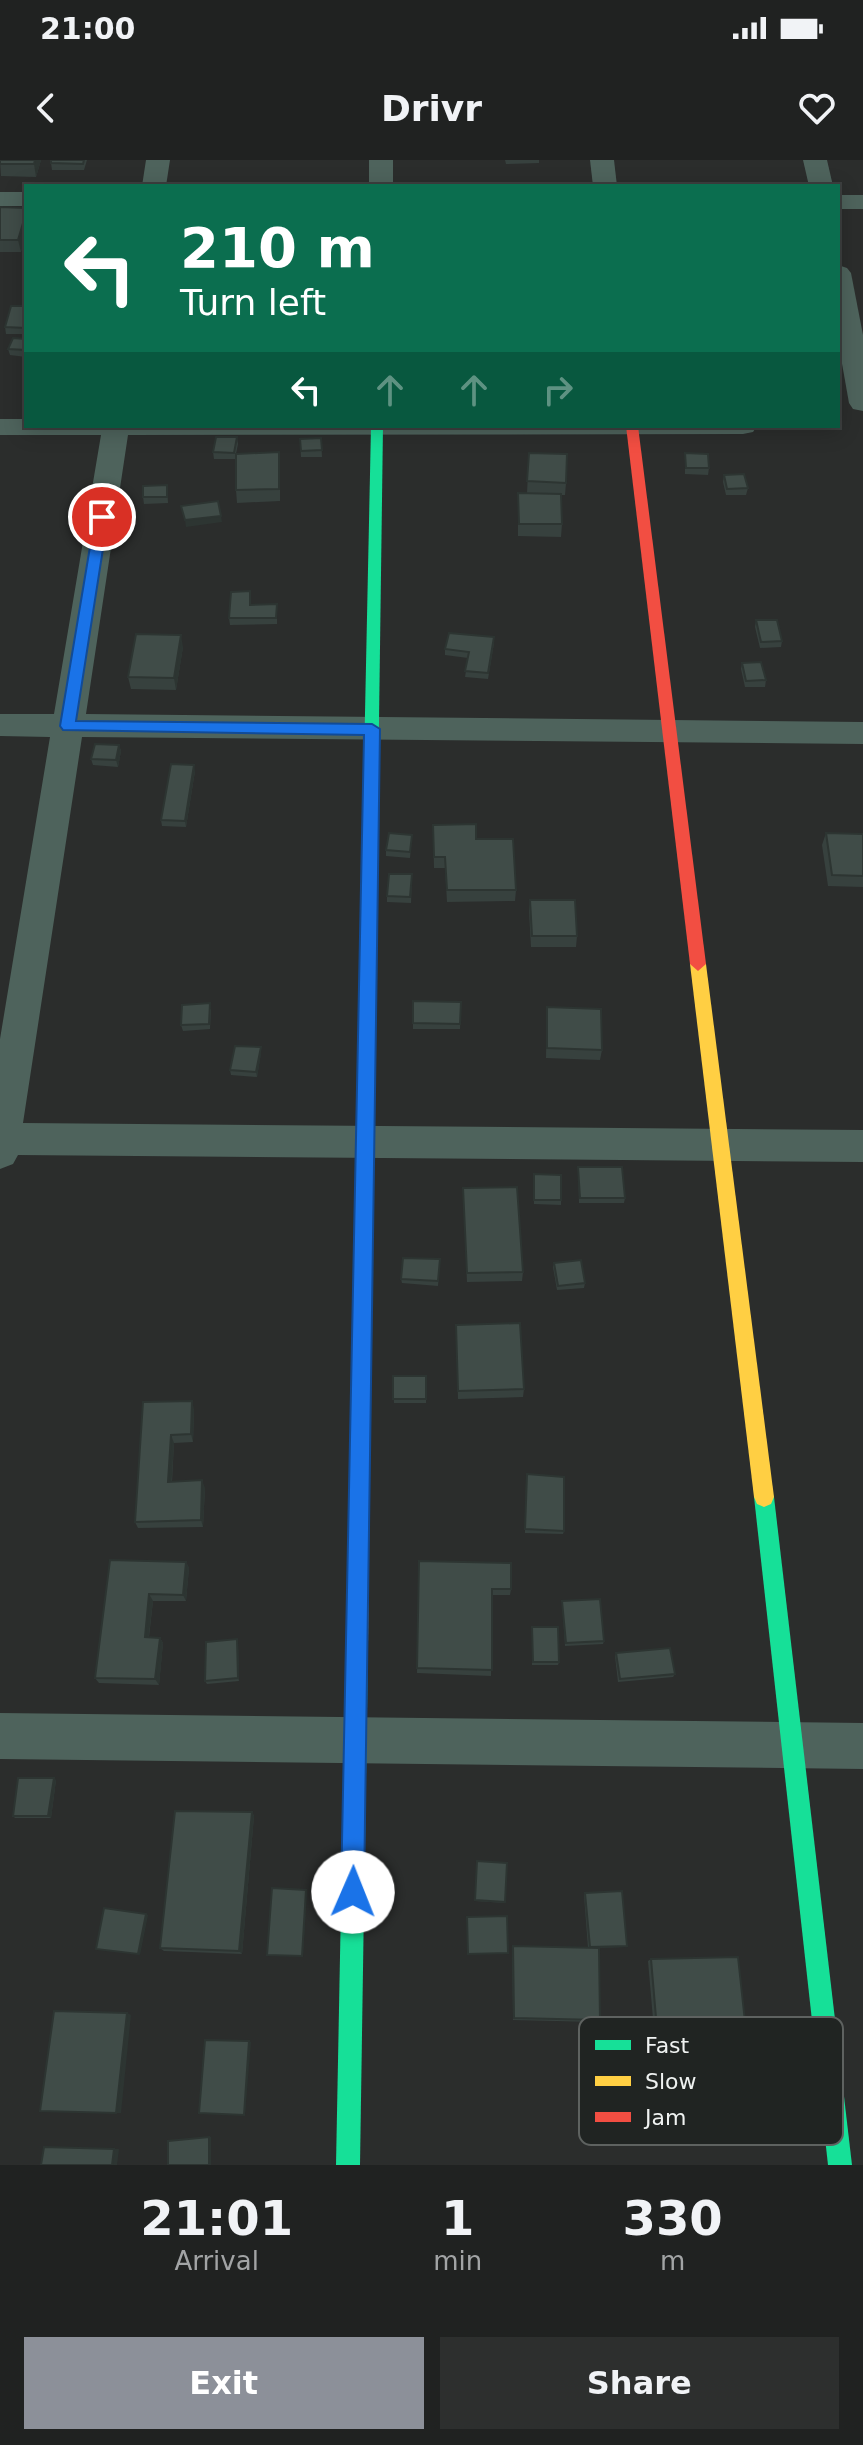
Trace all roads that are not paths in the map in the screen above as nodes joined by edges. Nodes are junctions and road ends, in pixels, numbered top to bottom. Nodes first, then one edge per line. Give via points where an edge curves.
1 (158, 160) edge
2 (381, 160) edge
3 (602, 160) edge
4 (815, 160) edge
5 (154, 184) edge
6 (381, 184) edge
7 (605, 184) edge
8 (821, 184) edge
9 (0, 199) edge
10 (24, 199) edge
11 (840, 202) edge
12 (863, 202) edge
13 (840, 283) edge
14 (863, 403) edge
15 (840, 409) edge
16 (0, 427) edge
17 (24, 427) edge
18 (116, 428) edge
19 (377, 428) edge
20 (632, 428) edge
21 (0, 725) edge
22 (68, 726) junction
23 (372, 729) junction
24 (669, 731) junction
25 (863, 733) edge
26 (365, 1143) junction
27 (1, 1144) edge
28 (720, 1146) junction
29 (863, 1146) edge
30 (0, 1736) edge
31 (355, 1741) junction
32 (794, 1745) junction
33 (863, 1746) edge
34 (824, 2017) edge
35 (838, 2145) edge
36 (348, 2165) edge
37 (840, 2165) edge

1 - 5 street
2 - 6 street
3 - 7 street
4 - 8 street
9 - 10 street
11 - 12 street
13 - 14 street
14 - 15 street
16 - 17 street
18 - 22 street
19 - 23 street
20 - 24 street
21 - 22 street
22 - 23 street
22 - 27 street
23 - 24 street
23 - 26 street
24 - 25 street
24 - 28 street
26 - 27 street
26 - 28 street
26 - 31 street
28 - 29 street
28 - 32 street
30 - 31 street
31 - 32 street
31 - 36 street
32 - 33 street
32 - 34 street
35 - 37 street

